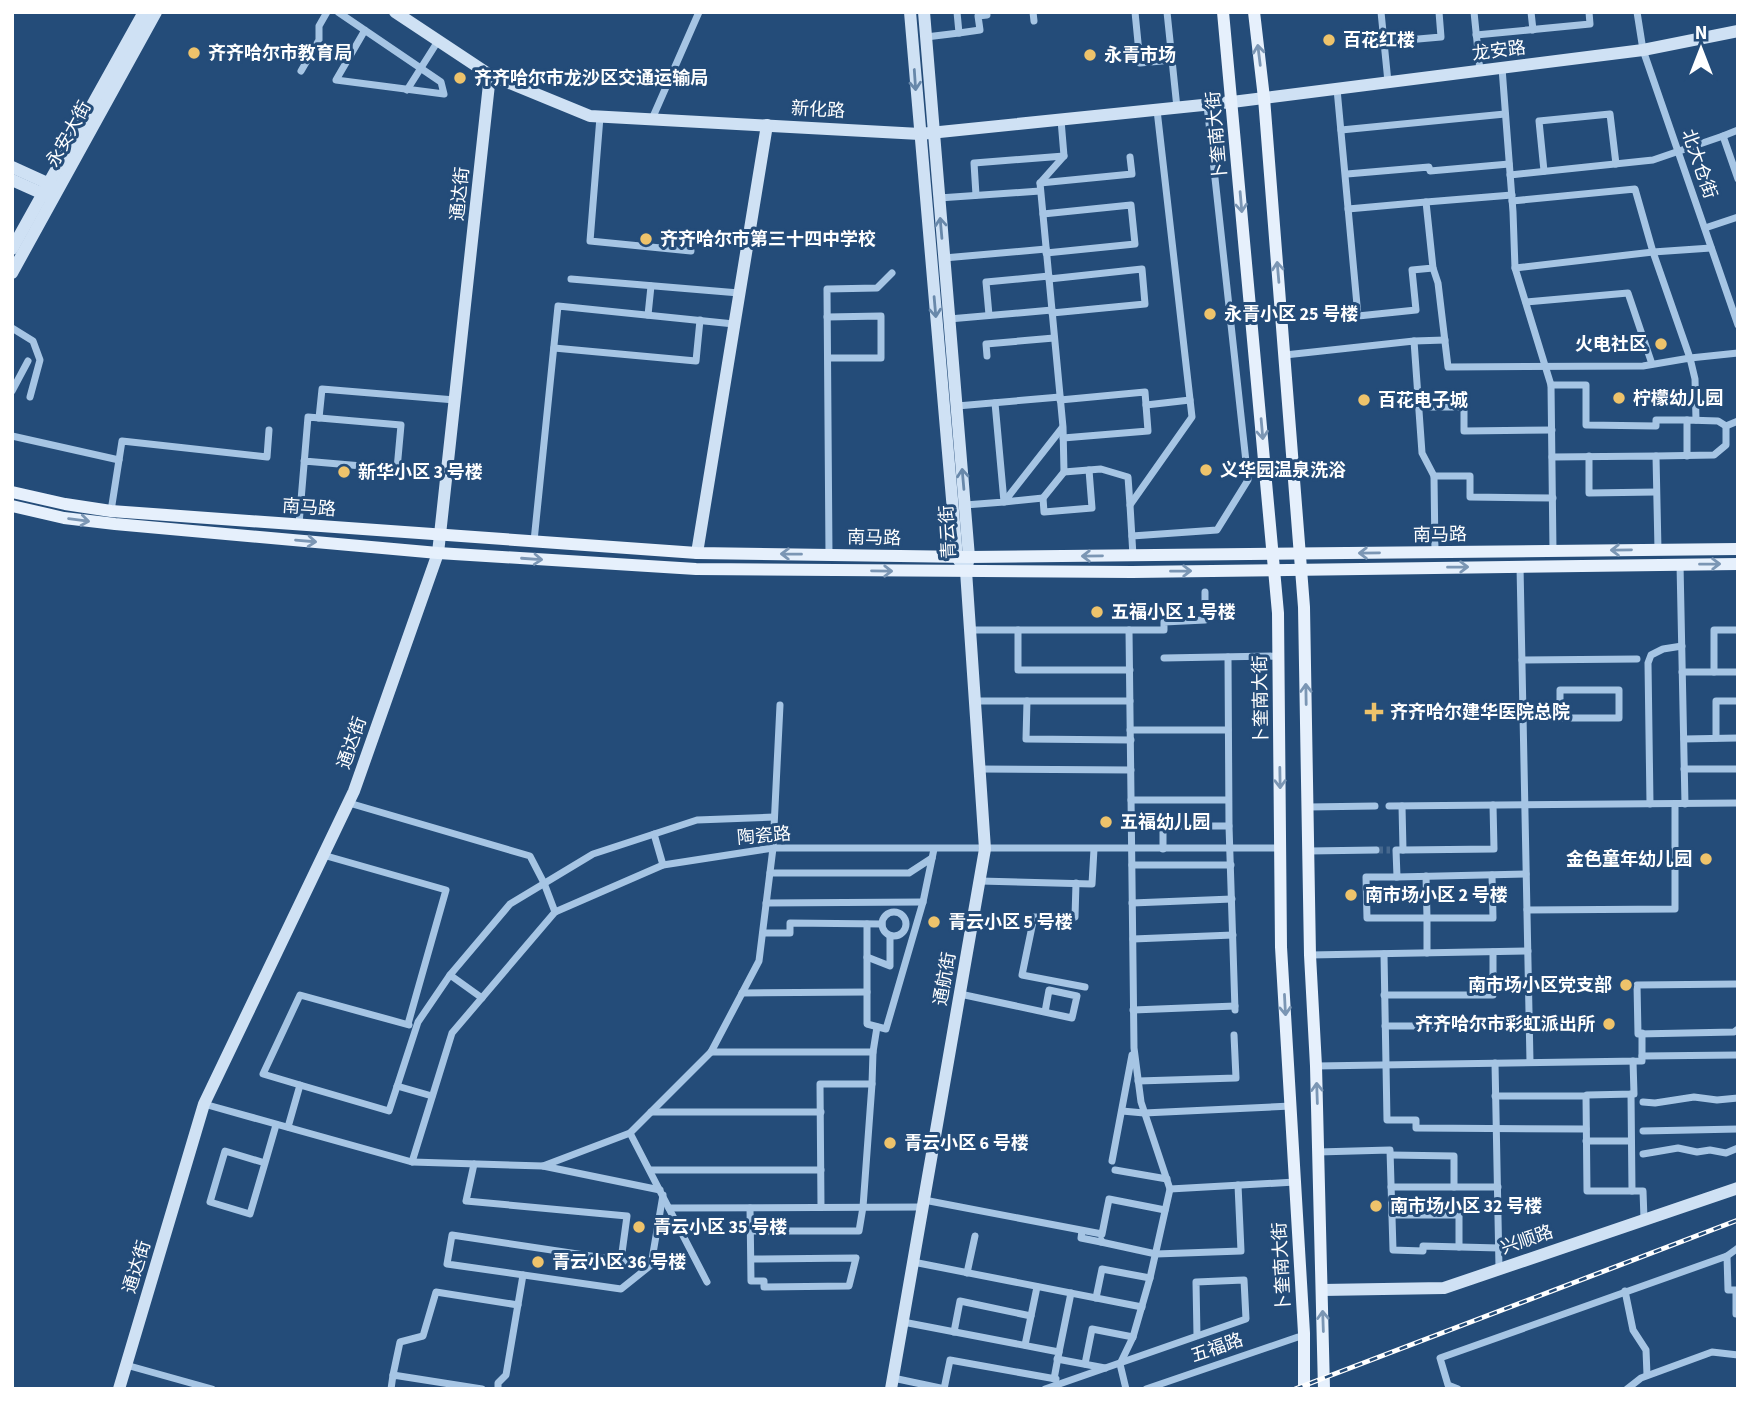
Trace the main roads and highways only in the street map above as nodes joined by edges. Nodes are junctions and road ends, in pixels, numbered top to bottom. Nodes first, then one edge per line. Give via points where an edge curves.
1 (1223, 12) edge
2 (1254, 12) edge
3 (12, 492) edge
4 (12, 506) edge
5 (1738, 549) edge
6 (1273, 554) junction
7 (1300, 554) junction
8 (1738, 564) edge
9 (1301, 569) junction
10 (1274, 570) junction
11 (1304, 1389) edge
12 (1324, 1389) edge

1 -> 6 main road, 卜奎南大街
7 -> 2 main road
6 -> 3 main road, 南马路 via 963,557 697,553 111,511
4 -> 10 main road, 南马路 via 115,524 438,553 696,569
5 -> 7 main road, 南马路
6 - 7 main road, 南马路
6 - 10 main road, 卜奎南大街
7 - 9 main road
9 -> 8 main road, 南马路
9 - 10 main road, 南马路
12 -> 9 main road
10 -> 11 main road, 卜奎南大街 via 1281,947

